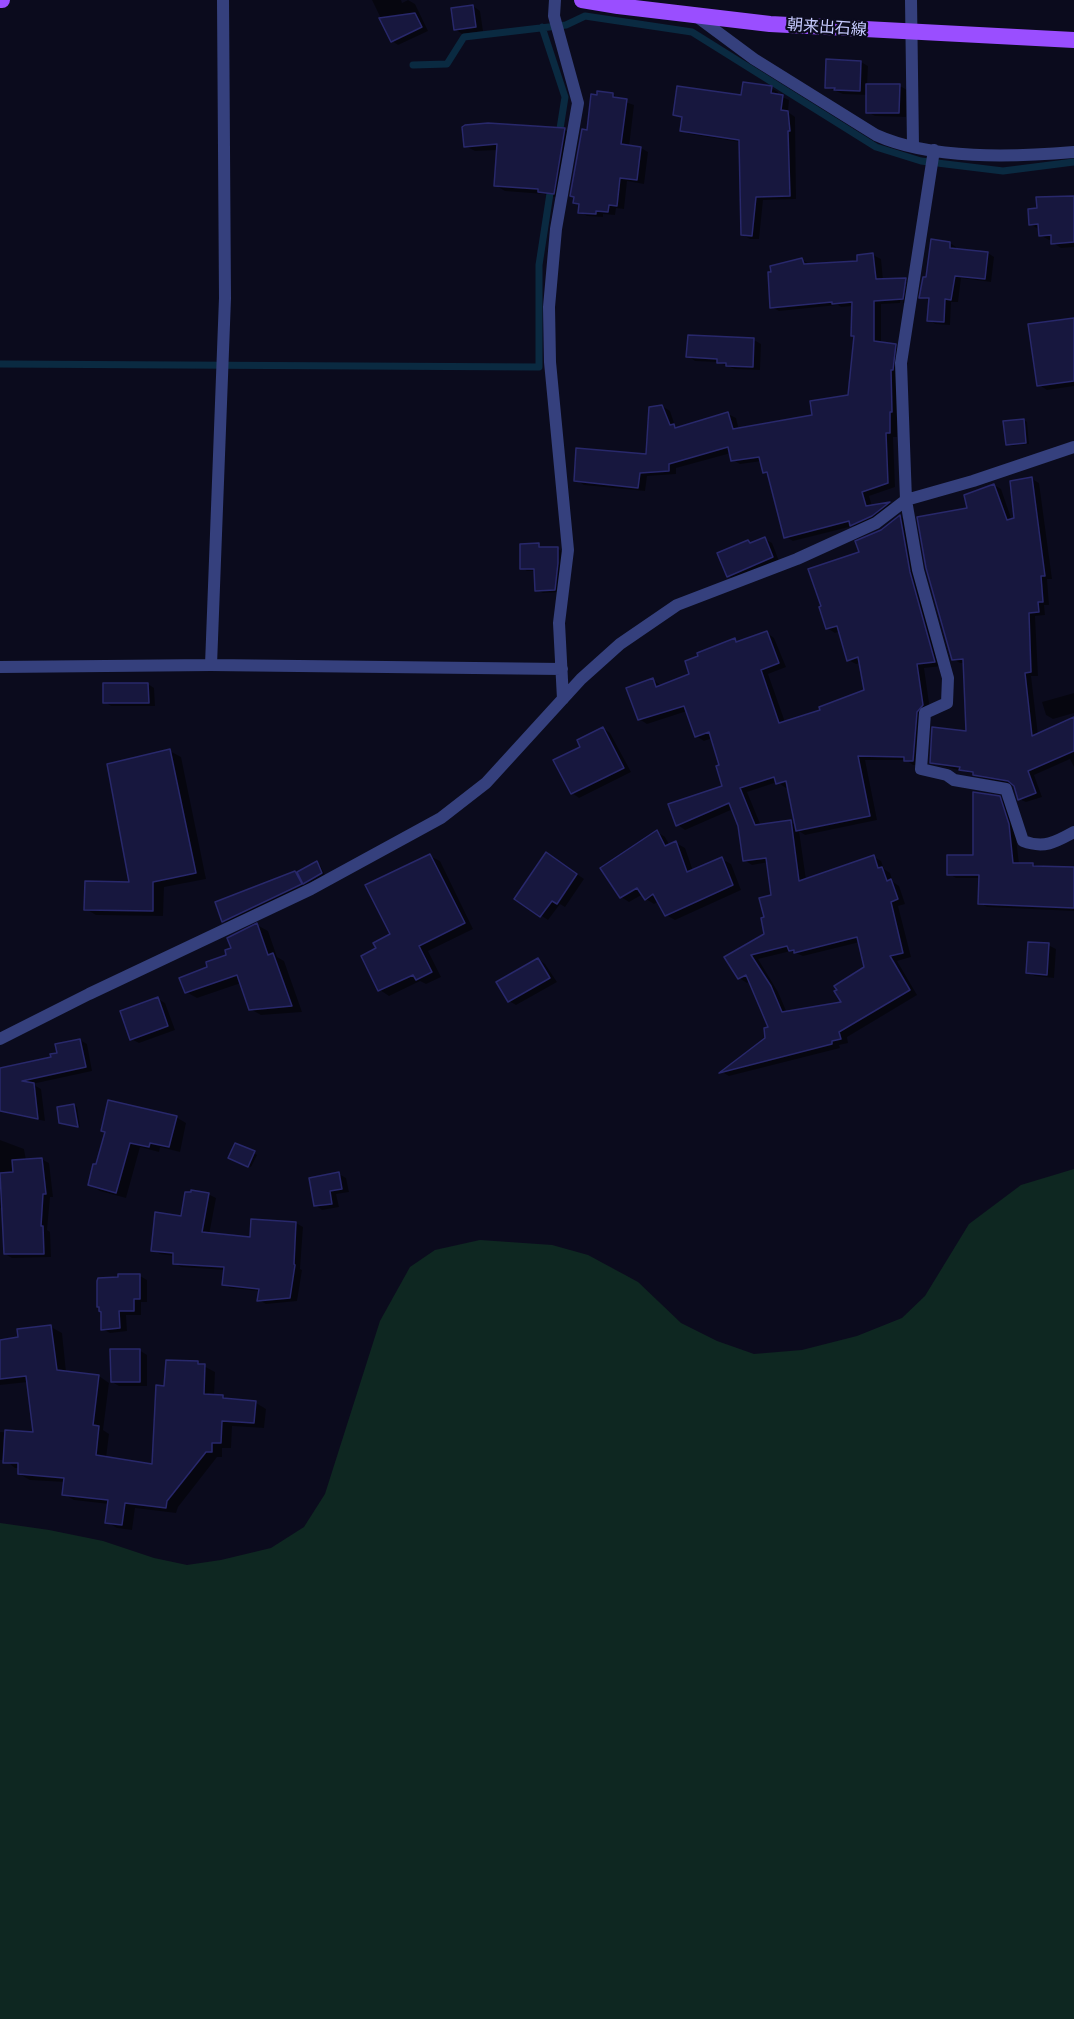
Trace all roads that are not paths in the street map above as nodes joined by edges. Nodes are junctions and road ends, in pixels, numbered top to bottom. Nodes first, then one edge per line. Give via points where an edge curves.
1 (223, 0) edge
2 (555, 0) edge
3 (582, 0) edge
4 (911, 0) edge
5 (696, 16) junction
6 (911, 33) junction
7 (1074, 40) edge
8 (912, 147) junction
9 (934, 150) junction
10 (1074, 152) edge
11 (1074, 447) edge
12 (906, 500) junction
13 (211, 665) junction
14 (0, 667) edge
15 (562, 669) junction
16 (563, 699) junction
17 (1074, 832) edge
18 (0, 1039) edge

1 - 13 street via 225,298
2 - 15 street via 554,16 578,103 556,229 549,307 550,362 568,550 559,623
3 - 5 main road, 朝来出石線
4 - 6 street
5 - 6 main road, 朝来出石線
5 - 8 street via 754,59 876,135
6 - 7 main road, 朝来出石線
6 - 8 street
8 - 9 street
9 - 10 street via 982,155
9 - 12 street via 902,363
11 - 12 street
12 - 16 street via 876,523 797,559 677,605 620,644
12 - 17 street via 918,570 948,678 947,703 925,713 921,769 954,780 1006,789 1023,842 1052,844
13 - 14 street
13 - 15 street
15 - 16 street
16 - 18 street via 486,783 441,818 311,889

